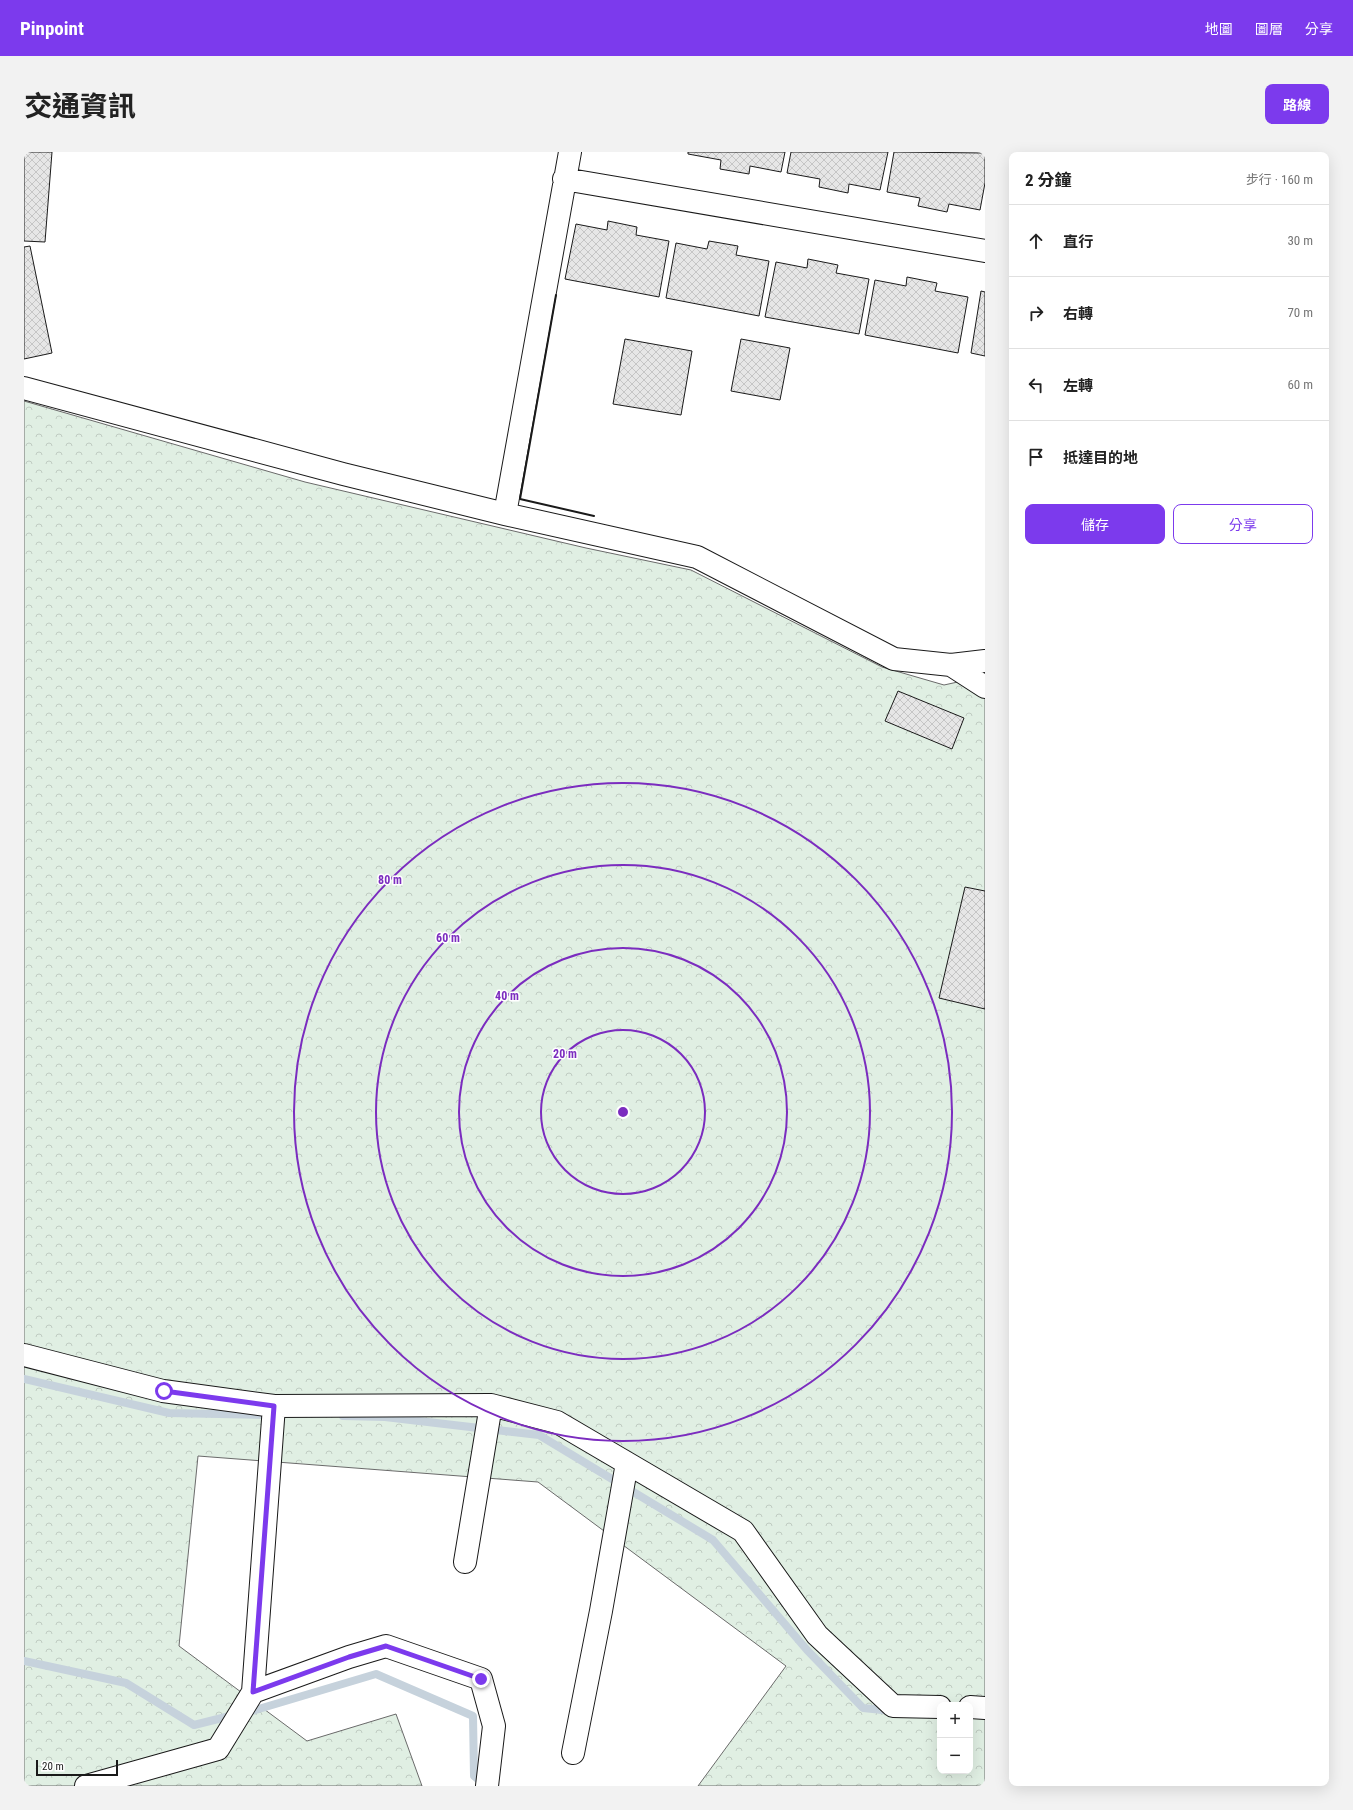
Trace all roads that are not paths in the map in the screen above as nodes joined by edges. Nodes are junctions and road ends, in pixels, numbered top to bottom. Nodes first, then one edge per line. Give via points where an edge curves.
1 (570, 152) edge
2 (564, 180) junction
3 (985, 251) edge
4 (24, 388) edge
5 (504, 514) junction
6 (985, 661) edge
7 (951, 665) junction
8 (985, 687) edge
9 (24, 1355) edge
10 (490, 1410) junction
11 (273, 1414) junction
12 (626, 1468) junction
13 (465, 1562) dead end
14 (251, 1697) junction
15 (937, 1707) edge
16 (973, 1707) edge
17 (985, 1708) edge
18 (573, 1753) dead end
19 (487, 1779) edge
20 (86, 1786) edge

1 - 2 street
2 - 3 street
2 - 5 street
4 - 5 street via 343,474
5 - 7 street via 697,558 894,660
6 - 7 street
7 - 8 street
9 - 11 street via 164,1391
10 - 11 street
10 - 12 street via 557,1422
10 - 13 street
11 - 14 street
12 - 15 street via 743,1531 817,1635 893,1706
12 - 18 street
14 - 19 street via 349,1657 386,1646 409,1653 481,1679 494,1726
14 - 20 street via 218,1749
16 - 17 street

